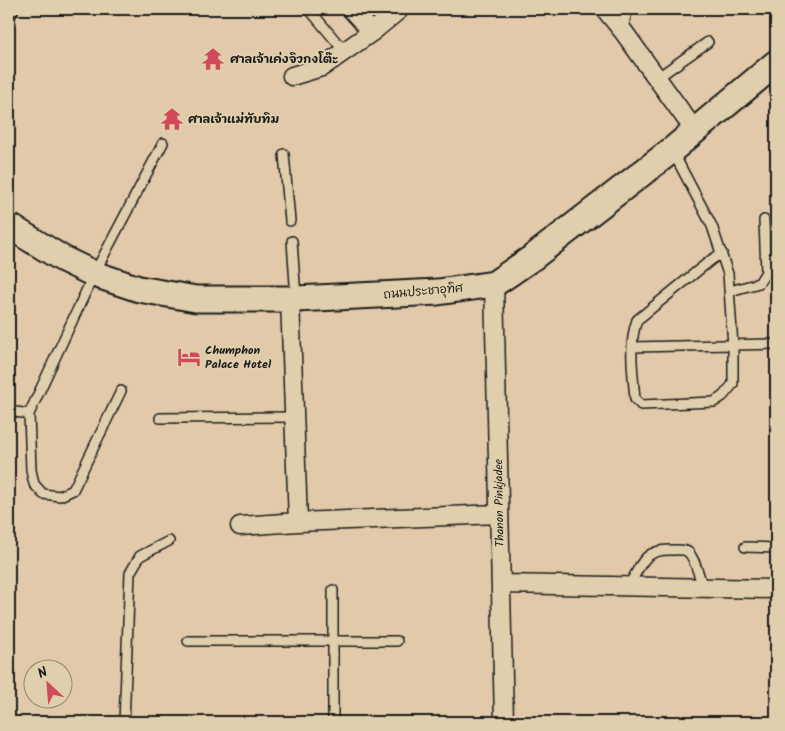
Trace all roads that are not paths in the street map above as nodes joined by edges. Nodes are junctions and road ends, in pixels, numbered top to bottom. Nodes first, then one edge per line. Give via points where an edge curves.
1 (14, 9) edge
2 (309, 9) edge
3 (351, 9) edge
4 (400, 9) edge
5 (604, 9) edge
6 (627, 9) edge
7 (9, 18) edge
8 (623, 31) junction
9 (372, 32) junction
10 (708, 42) dead end
11 (344, 51) junction
12 (776, 63) edge
13 (292, 76) dead end
14 (657, 78) junction
15 (695, 131) junction
16 (163, 143) dead end
17 (672, 150) junction
18 (284, 154) dead end
19 (764, 220) dead end
20 (290, 221) dead end
21 (9, 226) edge
22 (292, 241) dead end
23 (722, 253) junction
24 (94, 274) junction
25 (494, 284) junction
26 (730, 291) junction
27 (293, 299) junction
28 (776, 344) edge
29 (733, 346) junction
30 (632, 348) junction
31 (121, 391) dead end
32 (9, 412) edge
33 (29, 414) junction
34 (295, 417) junction
35 (160, 418) dead end
36 (500, 514) junction
37 (298, 522) junction
38 (240, 526) dead end
39 (168, 541) dead end
40 (745, 547) dead end
41 (776, 548) edge
42 (501, 584) junction
43 (629, 586) junction
44 (703, 588) junction
45 (776, 589) edge
46 (333, 590) dead end
47 (188, 641) dead end
48 (333, 641) junction
49 (397, 641) dead end
50 (124, 722) edge
51 (333, 722) edge
52 (504, 722) edge

1 - 7 lane
2 - 11 lane
3 - 9 street
4 - 9 street
5 - 8 street
6 - 8 lane
8 - 14 street
9 - 11 street
10 - 14 lane
11 - 13 street via 322,67
12 - 15 street, ถนนประชาอุทิศ
14 - 15 street
15 - 17 street, ถนนประชาอุทิศ
16 - 24 lane
17 - 23 lane via 712,226
17 - 25 street, ถนนประชาอุทิศ
18 - 20 lane
19 - 26 lane via 766,272 759,282
21 - 24 street, ถนนประชาอุทิศ
22 - 27 lane
23 - 26 lane
23 - 30 lane via 637,320 632,333
24 - 27 street, ถนนประชาอุทิศ via 138,289 196,299
24 - 33 lane
25 - 27 street, ถนนประชาอุทิศ via 438,292
25 - 36 street, Thanon Pinkjadee
26 - 29 lane
27 - 34 street
28 - 29 lane
29 - 30 lane
29 - 30 lane via 733,384 714,402 641,406 635,399
31 - 33 lane via 74,490 60,496 44,494 34,484
32 - 33 lane
34 - 35 lane
34 - 37 street
36 - 37 street
36 - 42 street, Thanon Pinkjadee
37 - 38 street
39 - 50 lane via 140,556 130,573
40 - 41 lane
42 - 43 street
42 - 52 street, Thanon Pinkjadee
43 - 44 street
43 - 44 lane via 650,554 660,549 688,552
44 - 45 street
46 - 48 lane
47 - 48 lane
48 - 49 lane
48 - 51 lane

